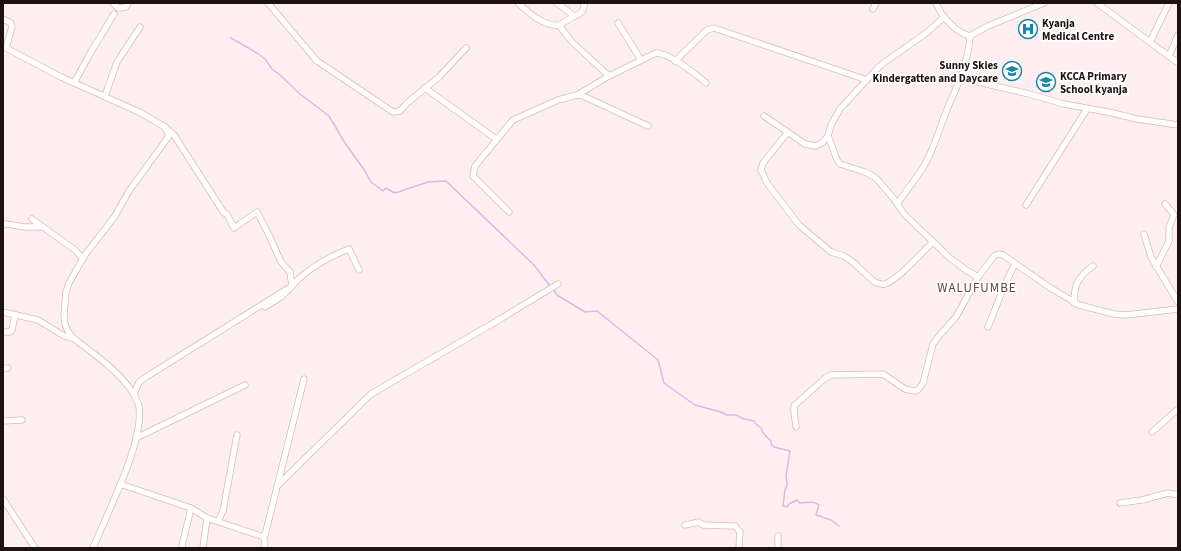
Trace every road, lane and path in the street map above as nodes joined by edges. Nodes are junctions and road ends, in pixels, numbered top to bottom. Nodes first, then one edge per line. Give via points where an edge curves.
1 (113, 3) edge
2 (128, 3) edge
3 (268, 3) edge
4 (518, 3) edge
5 (557, 3) edge
6 (585, 3) edge
7 (936, 3) edge
8 (1044, 3) edge
9 (1097, 3) edge
10 (1169, 3) edge
11 (114, 14) dead end
12 (574, 16) junction
13 (944, 17) junction
14 (3, 19) edge
15 (618, 23) dead end
16 (559, 26) junction
17 (140, 28) dead end
18 (970, 36) junction
19 (1178, 36) edge
20 (1150, 42) junction
21 (466, 48) dead end
22 (1169, 56) junction
23 (641, 60) junction
24 (675, 61) junction
25 (1178, 63) edge
26 (610, 76) junction
27 (961, 78) junction
28 (867, 80) junction
29 (74, 83) junction
30 (706, 83) dead end
31 (425, 88) junction
32 (577, 95) junction
33 (104, 96) junction
34 (1087, 109) junction
35 (764, 116) dead end
36 (1178, 125) edge
37 (648, 126) dead end
38 (787, 133) junction
39 (171, 136) junction
40 (828, 136) junction
41 (496, 139) junction
42 (898, 204) junction
43 (1165, 204) dead end
44 (1026, 205) dead end
45 (509, 212) dead end
46 (32, 219) dead end
47 (3, 225) edge
48 (43, 227) junction
49 (1144, 234) dead end
50 (933, 242) junction
51 (83, 259) junction
52 (1016, 264) junction
53 (1093, 266) dead end
54 (1156, 267) junction
55 (359, 270) dead end
56 (978, 277) junction
57 (558, 284) dead end
58 (292, 286) junction
59 (1178, 302) edge
60 (1074, 303) junction
61 (265, 307) dead end
62 (1178, 309) edge
63 (3, 312) edge
64 (15, 315) junction
65 (988, 327) dead end
66 (3, 332) edge
67 (73, 338) junction
68 (304, 379) dead end
69 (245, 385) dead end
70 (134, 394) junction
71 (1178, 409) edge
72 (3, 420) edge
73 (22, 420) dead end
74 (796, 427) dead end
75 (1152, 432) dead end
76 (237, 435) dead end
77 (136, 438) junction
78 (120, 484) junction
79 (277, 486) junction
80 (1178, 495) edge
81 (3, 499) edge
82 (1120, 503) dead end
83 (191, 508) junction
84 (207, 518) junction
85 (218, 521) junction
86 (685, 525) dead end
87 (263, 536) junction
88 (778, 536) dead end
89 (182, 546) dead end
90 (35, 548) edge
91 (93, 548) edge
92 (203, 548) edge
93 (264, 548) edge
94 (739, 548) edge
95 (778, 548) edge

1 - 2 street via 118,8 126,7
3 - 31 street via 317,61 393,112 400,111
4 - 16 street via 546,23
5 - 12 street
6 - 12 street via 582,12
7 - 13 street
8 - 18 street
9 - 20 street
10 - 20 street
11 - 29 street
12 - 16 street
13 - 18 street via 962,34
13 - 28 street via 925,34 882,64
14 - 29 street via 11,23 12,27 6,48
15 - 23 street
16 - 26 street via 572,42
17 - 33 street via 116,62
18 - 27 street via 969,52
19 - 22 street
20 - 22 street
21 - 31 street
22 - 25 street
23 - 24 street via 660,53
23 - 26 street
24 - 28 street via 706,30 714,28
24 - 30 street
26 - 32 street
27 - 34 street
27 - 42 street via 926,161
28 - 40 street via 837,114
29 - 33 street
31 - 41 street
32 - 37 street
32 - 41 street via 558,100 513,120
33 - 39 street via 165,127
34 - 36 street
34 - 44 street
35 - 38 street
38 - 40 street via 810,146 820,145
38 - 50 street via 763,162 762,172 794,221 831,252 849,259 873,281 883,284 901,274
39 - 51 street via 129,191 115,216
39 - 58 street via 227,214 234,228 257,212 281,262 290,272
40 - 42 street via 840,164 872,175
41 - 45 street via 475,166 473,176
42 - 50 street via 904,214
43 - 54 street via 1174,216 1169,227 1169,241
46 - 48 street
47 - 48 street
48 - 51 street via 75,250
49 - 54 street
50 - 56 street via 955,262
51 - 67 street via 66,292 65,324
52 - 56 street via 1002,254 997,254
52 - 60 street
52 - 65 street
53 - 60 street via 1082,274 1075,288
54 - 59 street
55 - 58 street via 349,249 314,267
56 - 74 street via 956,317 933,344 926,374 918,390 905,389 883,374 831,375 794,406
57 - 79 street via 371,394
58 - 61 street
58 - 70 street via 146,376 139,382
60 - 62 street via 1126,315
63 - 64 street
64 - 66 street via 12,330
64 - 67 street via 38,320 64,336
67 - 70 street via 124,381
68 - 79 street
69 - 77 street
70 - 77 street via 139,415
71 - 75 street
72 - 73 street
76 - 85 street via 223,511
77 - 78 street
78 - 83 street
78 - 91 street
79 - 87 street via 266,533
80 - 82 street via 1168,493
81 - 90 street
83 - 84 street
83 - 89 street
84 - 85 street
84 - 92 street
85 - 87 street
86 - 94 street via 699,522 702,525 735,526 740,532
87 - 93 street
88 - 95 street

